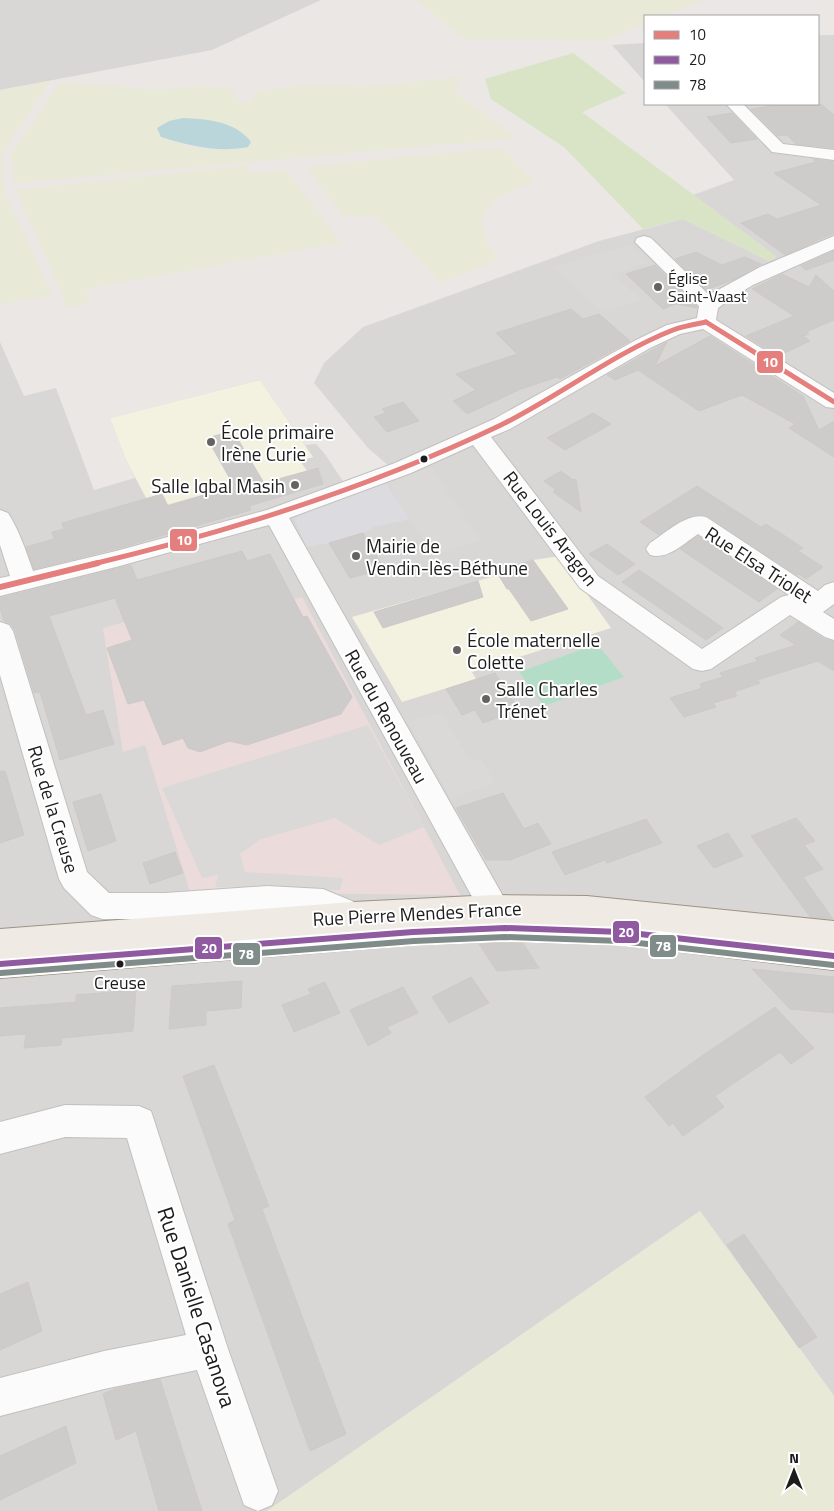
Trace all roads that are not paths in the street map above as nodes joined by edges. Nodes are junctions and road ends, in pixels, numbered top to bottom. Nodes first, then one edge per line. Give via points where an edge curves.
1 (735, 105) edge
2 (834, 155) edge
3 (644, 242) dead end
4 (834, 242) edge
5 (708, 314) junction
6 (834, 402) edge
7 (478, 436) junction
8 (275, 515) junction
9 (0, 518) edge
10 (658, 549) dead end
11 (24, 581) junction
12 (0, 587) edge
13 (819, 602) edge
14 (0, 631) edge
15 (834, 632) edge
16 (353, 915) junction
17 (500, 918) junction
18 (834, 934) edge
19 (0, 942) edge
20 (834, 956) edge
21 (0, 964) edge
22 (0, 1138) edge
23 (209, 1349) junction
24 (0, 1397) edge
25 (258, 1491) dead end

1 - 2 street via 778,148
3 - 5 street
4 - 5 street via 721,295
5 - 6 street
5 - 7 street via 643,344
7 - 8 street via 403,468
7 - 13 street, Rue Louis Aragon via 589,582 702,662 790,603
8 - 11 street
8 - 17 street, Rue du Renouveau
9 - 11 street
10 - 13 street, Rue Elsa Triolet via 698,524
11 - 12 street
13 - 15 street, Rue Louis Aragon
14 - 16 street, Rue de la Creuse via 74,879 102,906 165,906 267,899 323,902
16 - 17 main road, Rue Pierre Mendes France
16 - 19 main road, Rue Pierre Mendes France
17 - 18 main road, Rue Pierre Mendes France via 587,909
17 - 20 main road, Rue Pierre Mendes France
17 - 21 main road, Rue Pierre Mendes France via 413,932
22 - 23 street, Rue Danielle Casanova via 65,1121 139,1122
23 - 24 street via 104,1370
23 - 25 street, Rue Danielle Casanova

